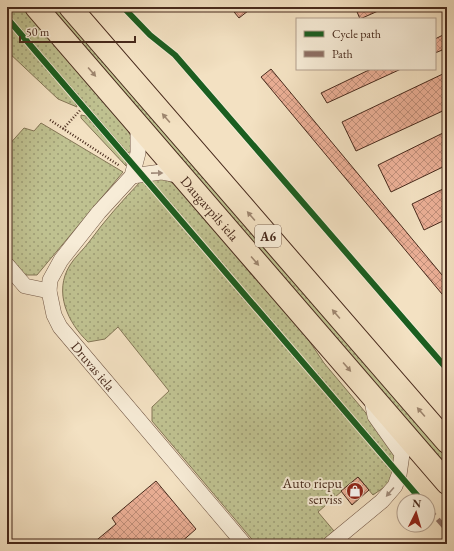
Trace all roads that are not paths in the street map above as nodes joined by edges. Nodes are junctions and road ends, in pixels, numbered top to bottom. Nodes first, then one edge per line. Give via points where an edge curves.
1 (36, 7) edge
2 (70, 7) edge
3 (138, 126) junction
4 (132, 176) junction
5 (182, 176) junction
6 (7, 265) edge
7 (49, 291) junction
8 (371, 395) junction
9 (447, 442) edge
10 (447, 483) edge
11 (244, 544) edge
12 (330, 544) edge

1 -> 3 highway, Daugavpils iela / A6
9 -> 2 highway, Daugavpils iela / A6
3 - 4 street, Druvas iela via 138,153
3 - 5 highway, Daugavpils iela / A6
4 -> 5 street via 161,172
4 - 7 street, Druvas iela via 61,260 50,280
5 -> 8 highway, Daugavpils iela / A6
6 - 7 street via 25,286
7 - 11 street, Druvas iela via 54,315 60,327
8 - 10 highway, Daugavpils iela / A6
8 -> 12 street via 375,416 402,454 399,475 395,486 382,501

